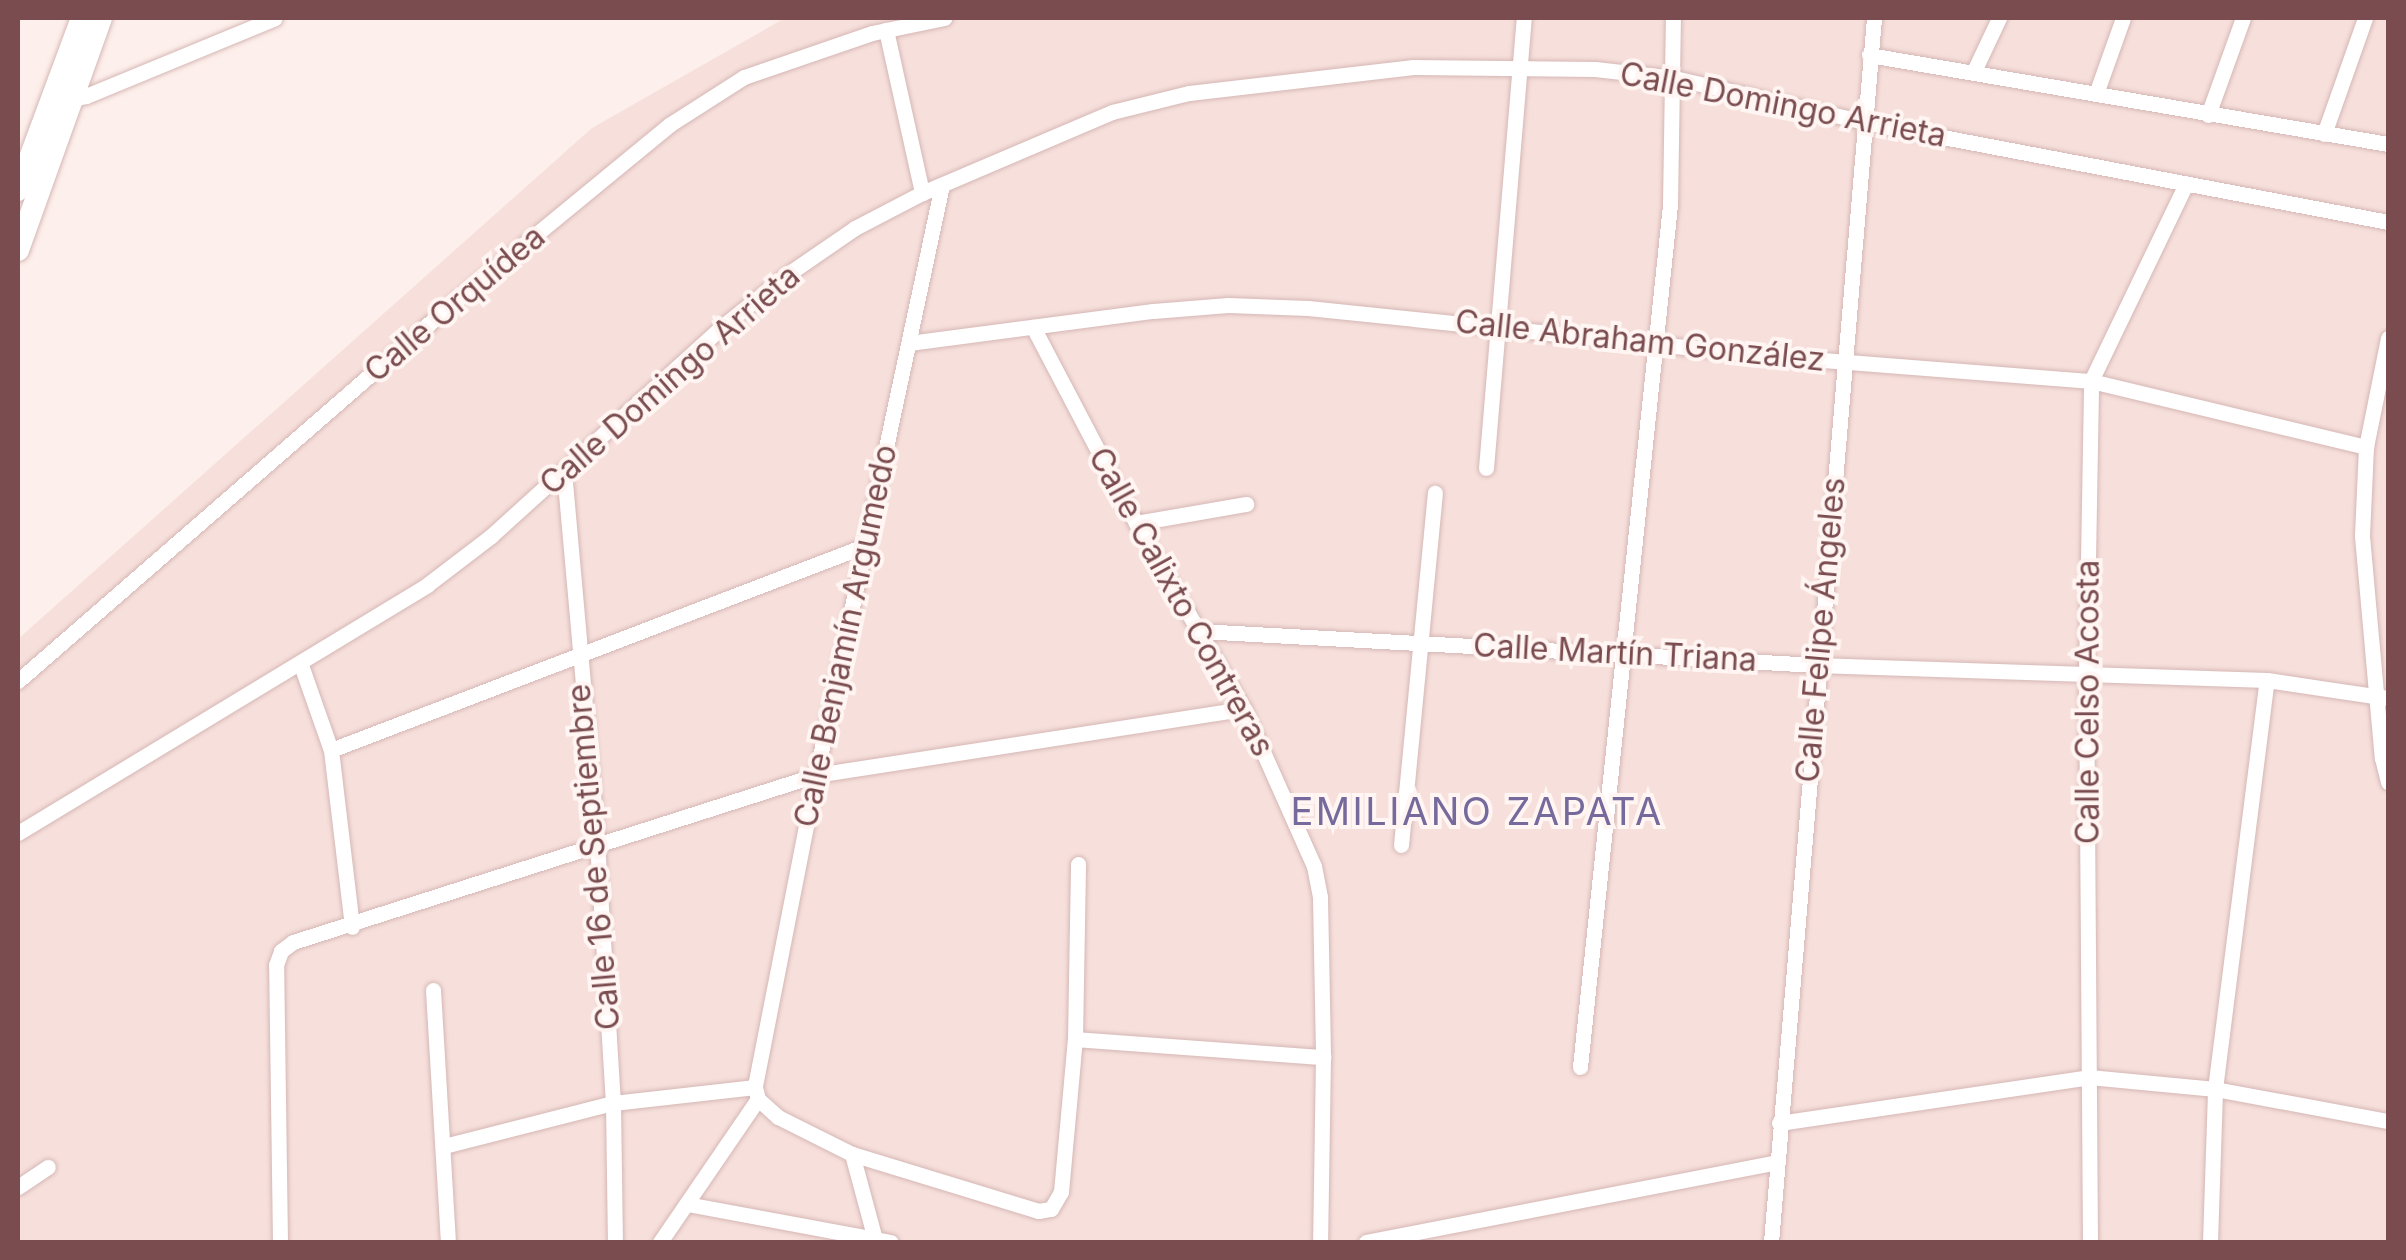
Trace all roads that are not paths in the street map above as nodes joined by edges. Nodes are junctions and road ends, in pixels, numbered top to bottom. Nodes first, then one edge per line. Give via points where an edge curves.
1 (82, 18) edge
2 (101, 18) edge
3 (275, 18) edge
4 (944, 18) edge
5 (1524, 18) edge
6 (1673, 18) edge
7 (1874, 18) edge
8 (1998, 18) edge
9 (2123, 18) edge
10 (2243, 18) edge
11 (2365, 18) edge
12 (879, 30) edge
13 (1869, 55) junction
14 (1523, 67) junction
15 (1974, 71) junction
16 (1674, 78) junction
17 (2097, 91) junction
18 (62, 99) junction
19 (2208, 115) junction
20 (1864, 122) junction
21 (2324, 134) junction
22 (2388, 144) edge
23 (2186, 184) junction
24 (942, 185) junction
25 (18, 190) edge
26 (922, 192) junction
27 (2388, 222) edge
28 (18, 250) edge
29 (1498, 326) junction
30 (1033, 327) junction
31 (2388, 338) edge
32 (909, 343) junction
33 (1654, 344) junction
34 (1846, 361) junction
35 (2384, 377) edge
36 (2091, 382) junction
37 (2366, 447) junction
38 (1486, 468) dead end
39 (564, 471) junction
40 (1435, 493) dead end
41 (1246, 504) dead end
42 (1136, 523) junction
43 (864, 546) junction
44 (1200, 631) junction
45 (1423, 642) junction
46 (1622, 654) junction
47 (577, 657) junction
48 (301, 665) junction
49 (1816, 665) junction
50 (2086, 675) junction
51 (2267, 680) junction
52 (18, 681) edge
53 (2382, 696) edge
54 (1244, 709) junction
55 (331, 750) junction
56 (816, 775) junction
57 (2388, 782) edge
58 (18, 832) edge
59 (598, 842) junction
60 (1400, 845) dead end
61 (1078, 864) dead end
62 (352, 927) junction
63 (433, 990) dead end
64 (1075, 1040) junction
65 (1324, 1057) junction
66 (1580, 1067) dead end
67 (2089, 1076) junction
68 (2214, 1088) junction
69 (756, 1093) junction
70 (613, 1104) junction
71 (2388, 1121) edge
72 (1779, 1123) junction
73 (444, 1146) junction
74 (852, 1154) junction
75 (1777, 1162) junction
76 (48, 1167) dead end
77 (18, 1187) edge
78 (687, 1204) junction
79 (883, 1241) edge
80 (280, 1242) edge
81 (448, 1242) edge
82 (616, 1242) edge
83 (660, 1242) edge
84 (1320, 1242) edge
85 (1366, 1242) edge
86 (1771, 1242) edge
87 (2090, 1242) edge
88 (2210, 1242) edge

1 - 18 main road
2 - 18 main road
3 - 18 street
4 - 12 street, Calle Orquídea
5 - 14 street
6 - 16 street
7 - 13 street, Calle Felipe Ángeles
8 - 15 street
9 - 17 street
10 - 19 street
11 - 21 street
12 - 26 street
12 - 52 street, Calle Orquídea via 744,77 668,124
13 - 15 street
13 - 20 street, Calle Felipe Ángeles
14 - 16 street, Calle Domingo Arrieta
14 - 24 street, Calle Domingo Arrieta via 1413,67 1189,93 1112,112
14 - 29 street
15 - 17 street
16 - 20 street, Calle Domingo Arrieta
16 - 33 street via 1670,205
17 - 19 street
18 - 25 main road
18 - 28 main road
19 - 21 street
20 - 23 street, Calle Domingo Arrieta
20 - 34 street, Calle Felipe Ángeles
21 - 22 street
23 - 27 street, Calle Domingo Arrieta
23 - 36 street, Calle Celso Acosta
24 - 26 street, Calle Domingo Arrieta
24 - 32 street, Calle Benjamín Argumedo
26 - 39 street, Calle Domingo Arrieta via 788,274
29 - 30 street, Calle Abraham González via 1228,305
29 - 33 street, Calle Abraham González
29 - 38 street
30 - 32 street, Calle Abraham González
30 - 42 street, Calle Calixto Contreras
31 - 35 street
32 - 43 street, Calle Benjamín Argumedo
33 - 34 street, Calle Abraham González
33 - 46 street
34 - 36 street, Calle Abraham González
34 - 49 street, Calle Felipe Ángeles
35 - 37 street
36 - 37 street, Calle Abraham González
36 - 50 street, Calle Celso Acosta
37 - 53 street via 2362,536
39 - 47 street, Calle 16 de Septiembre
39 - 48 street, Calle Domingo Arrieta via 427,585
40 - 45 street
41 - 42 street
42 - 44 street, Calle Calixto Contreras
43 - 47 street
43 - 56 street, Calle Benjamín Argumedo
44 - 45 street, Calle Martín Triana
44 - 54 street, Calle Calixto Contreras
45 - 46 street, Calle Martín Triana
45 - 60 street
46 - 49 street, Calle Martín Triana
46 - 66 street
47 - 55 street
47 - 59 street, Calle 16 de Septiembre
48 - 55 street
48 - 58 street, Calle Domingo Arrieta
49 - 50 street, Calle Martín Triana
49 - 72 street, Calle Felipe Ángeles
50 - 51 street, Calle Martín Triana
50 - 67 street, Calle Celso Acosta
51 - 53 street, Calle Martín Triana
51 - 68 street
53 - 57 street
54 - 56 street
54 - 65 street, Calle Calixto Contreras via 1314,866
55 - 62 street
56 - 59 street
56 - 69 street, Calle Benjamín Argumedo
59 - 62 street
59 - 70 street, Calle 16 de Septiembre
61 - 64 street
62 - 80 street via 293,942 276,965
63 - 73 street
64 - 65 street
64 - 74 street via 1061,1192 1051,1209 1038,1211
65 - 84 street, Calle Calixto Contreras
67 - 68 street
67 - 72 street
67 - 87 street, Calle Celso Acosta
68 - 71 street
68 - 88 street
69 - 70 street
69 - 74 street via 778,1117
69 - 78 street
70 - 73 street
70 - 82 street, Calle 16 de Septiembre
72 - 75 street, Calle Felipe Ángeles
73 - 81 street
74 - 79 street
75 - 85 street
75 - 86 street, Calle Felipe Ángeles
76 - 77 street
78 - 79 street
78 - 83 street

